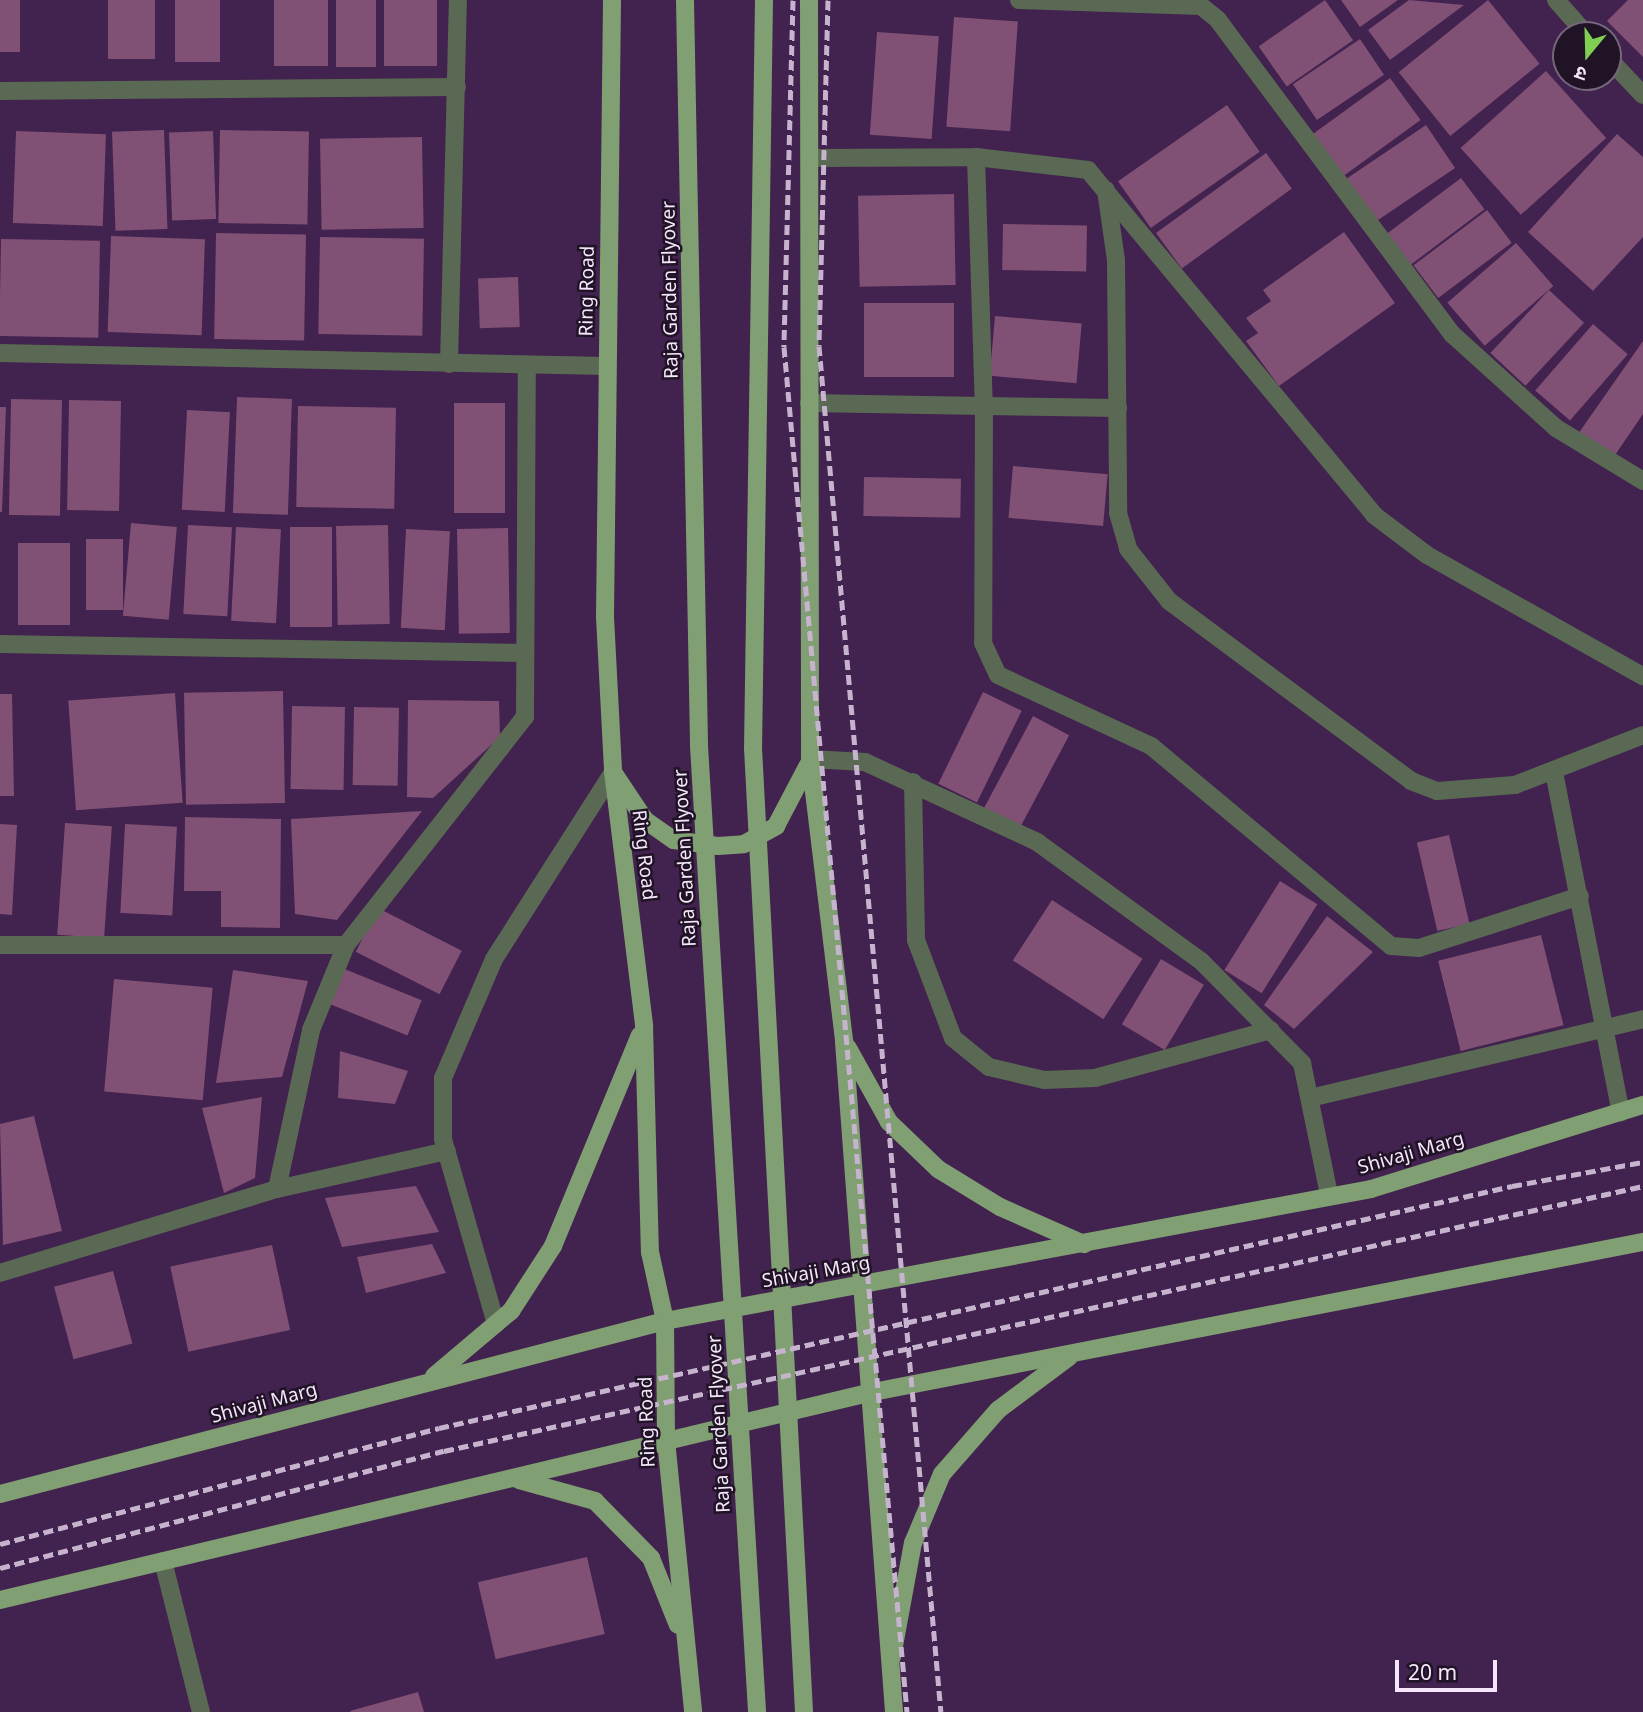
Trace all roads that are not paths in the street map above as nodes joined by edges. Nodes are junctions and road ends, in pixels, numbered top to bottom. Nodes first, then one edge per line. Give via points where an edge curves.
1 (458, 0) edge
2 (612, 0) edge
3 (685, 0) edge
4 (764, 0) edge
5 (809, 0) edge
6 (1019, 0) edge
7 (1556, 0) edge
8 (1575, 21) edge
9 (1622, 73) edge
10 (457, 87) junction
11 (0, 91) edge
12 (1643, 95) edge
13 (976, 157) junction
14 (810, 158) junction
15 (1106, 188) junction
16 (0, 353) edge
17 (449, 364) junction
18 (527, 365) junction
19 (607, 366) junction
20 (809, 403) junction
21 (984, 406) junction
22 (1118, 408) junction
23 (1643, 481) edge
24 (0, 645) edge
25 (525, 653) junction
26 (1643, 676) edge
27 (1643, 735) edge
28 (810, 759) junction
29 (613, 772) junction
30 (1553, 772) junction
31 (913, 782) junction
32 (1580, 896) junction
33 (0, 945) edge
34 (346, 945) junction
35 (1643, 1018) edge
36 (644, 1026) junction
37 (1271, 1030) junction
38 (1603, 1030) junction
39 (844, 1042) junction
40 (1310, 1098) junction
41 (1643, 1105) edge
42 (1621, 1112) junction
43 (447, 1151) junction
44 (277, 1189) junction
45 (1329, 1195) junction
46 (1643, 1242) edge
47 (1084, 1244) junction
48 (0, 1273) edge
49 (859, 1285) junction
50 (665, 1321) junction
51 (495, 1324) junction
52 (1074, 1352) junction
53 (429, 1381) junction
54 (868, 1394) junction
55 (666, 1440) junction
56 (510, 1479) junction
57 (0, 1494) edge
58 (163, 1561) junction
59 (0, 1600) edge
60 (686, 1645) junction
61 (889, 1676) junction
62 (803, 1693) junction
63 (201, 1712) edge
64 (692, 1712) edge
65 (758, 1712) edge
66 (804, 1712) edge
67 (810, 1712) edge
68 (894, 1712) edge

1 - 10 street
2 - 19 main road, Ring Road
3 - 65 main road, Raja Garden Flyover via 699,746
4 - 62 main road via 753,748
5 - 14 main road
6 - 23 street via 1201,6 1218,20 1452,334 1556,428
7 - 8 street
9 - 12 street
10 - 11 street
10 - 17 street
13 - 14 street
13 - 15 street via 1069,164 1088,170
13 - 21 street
14 - 20 main road
15 - 22 street via 1116,260
15 - 26 street via 1374,515 1427,555
16 - 17 street
17 - 18 street
18 - 19 street
18 - 25 street
19 - 29 main road, Ring Road via 605,617
20 - 21 street
20 - 28 main road
21 - 22 street
21 - 32 street via 983,643 998,675 1151,746 1391,946 1419,948
22 - 30 street via 1118,513 1128,549 1169,601 1423,786 1472,792
24 - 25 street
25 - 34 street via 527,708 515,737
27 - 30 street
28 - 29 main road via 776,826 744,844 718,846 674,840 645,820
28 - 31 street via 865,762
28 - 39 main road
29 - 36 main road, Ring Road
29 - 43 street via 494,958 462,1022 443,1078
30 - 32 street
31 - 37 street via 1068,861 1201,961
31 - 37 street via 916,940 953,1038 989,1067 1044,1080 1095,1078
32 - 38 street
33 - 34 street
34 - 44 street via 311,1030
35 - 38 street
36 - 50 main road, Ring Road via 650,1252
36 - 51 main road via 552,1247
37 - 40 street via 1302,1063
38 - 40 street
38 - 42 street
39 - 47 main road via 889,1122 938,1169 1000,1207
39 - 49 main road
40 - 45 street
41 - 42 main road, Shivaji Marg
42 - 45 main road, Shivaji Marg via 1371,1189
43 - 44 street
43 - 51 street
44 - 48 street
45 - 47 main road, Shivaji Marg
46 - 52 main road
47 - 49 main road, Shivaji Marg
49 - 50 main road, Shivaji Marg
49 - 54 main road
50 - 53 main road, Shivaji Marg
50 - 55 main road, Ring Road
51 - 53 main road
52 - 54 main road
52 - 61 main road via 998,1410 942,1474 913,1543
53 - 57 main road, Shivaji Marg
54 - 55 main road
54 - 61 main road
55 - 56 main road
55 - 60 main road, Ring Road
56 - 58 main road
56 - 60 main road via 595,1501 651,1558
58 - 59 main road
58 - 63 street
60 - 64 main road, Ring Road
61 - 68 main road
62 - 66 main road
62 - 67 main road

